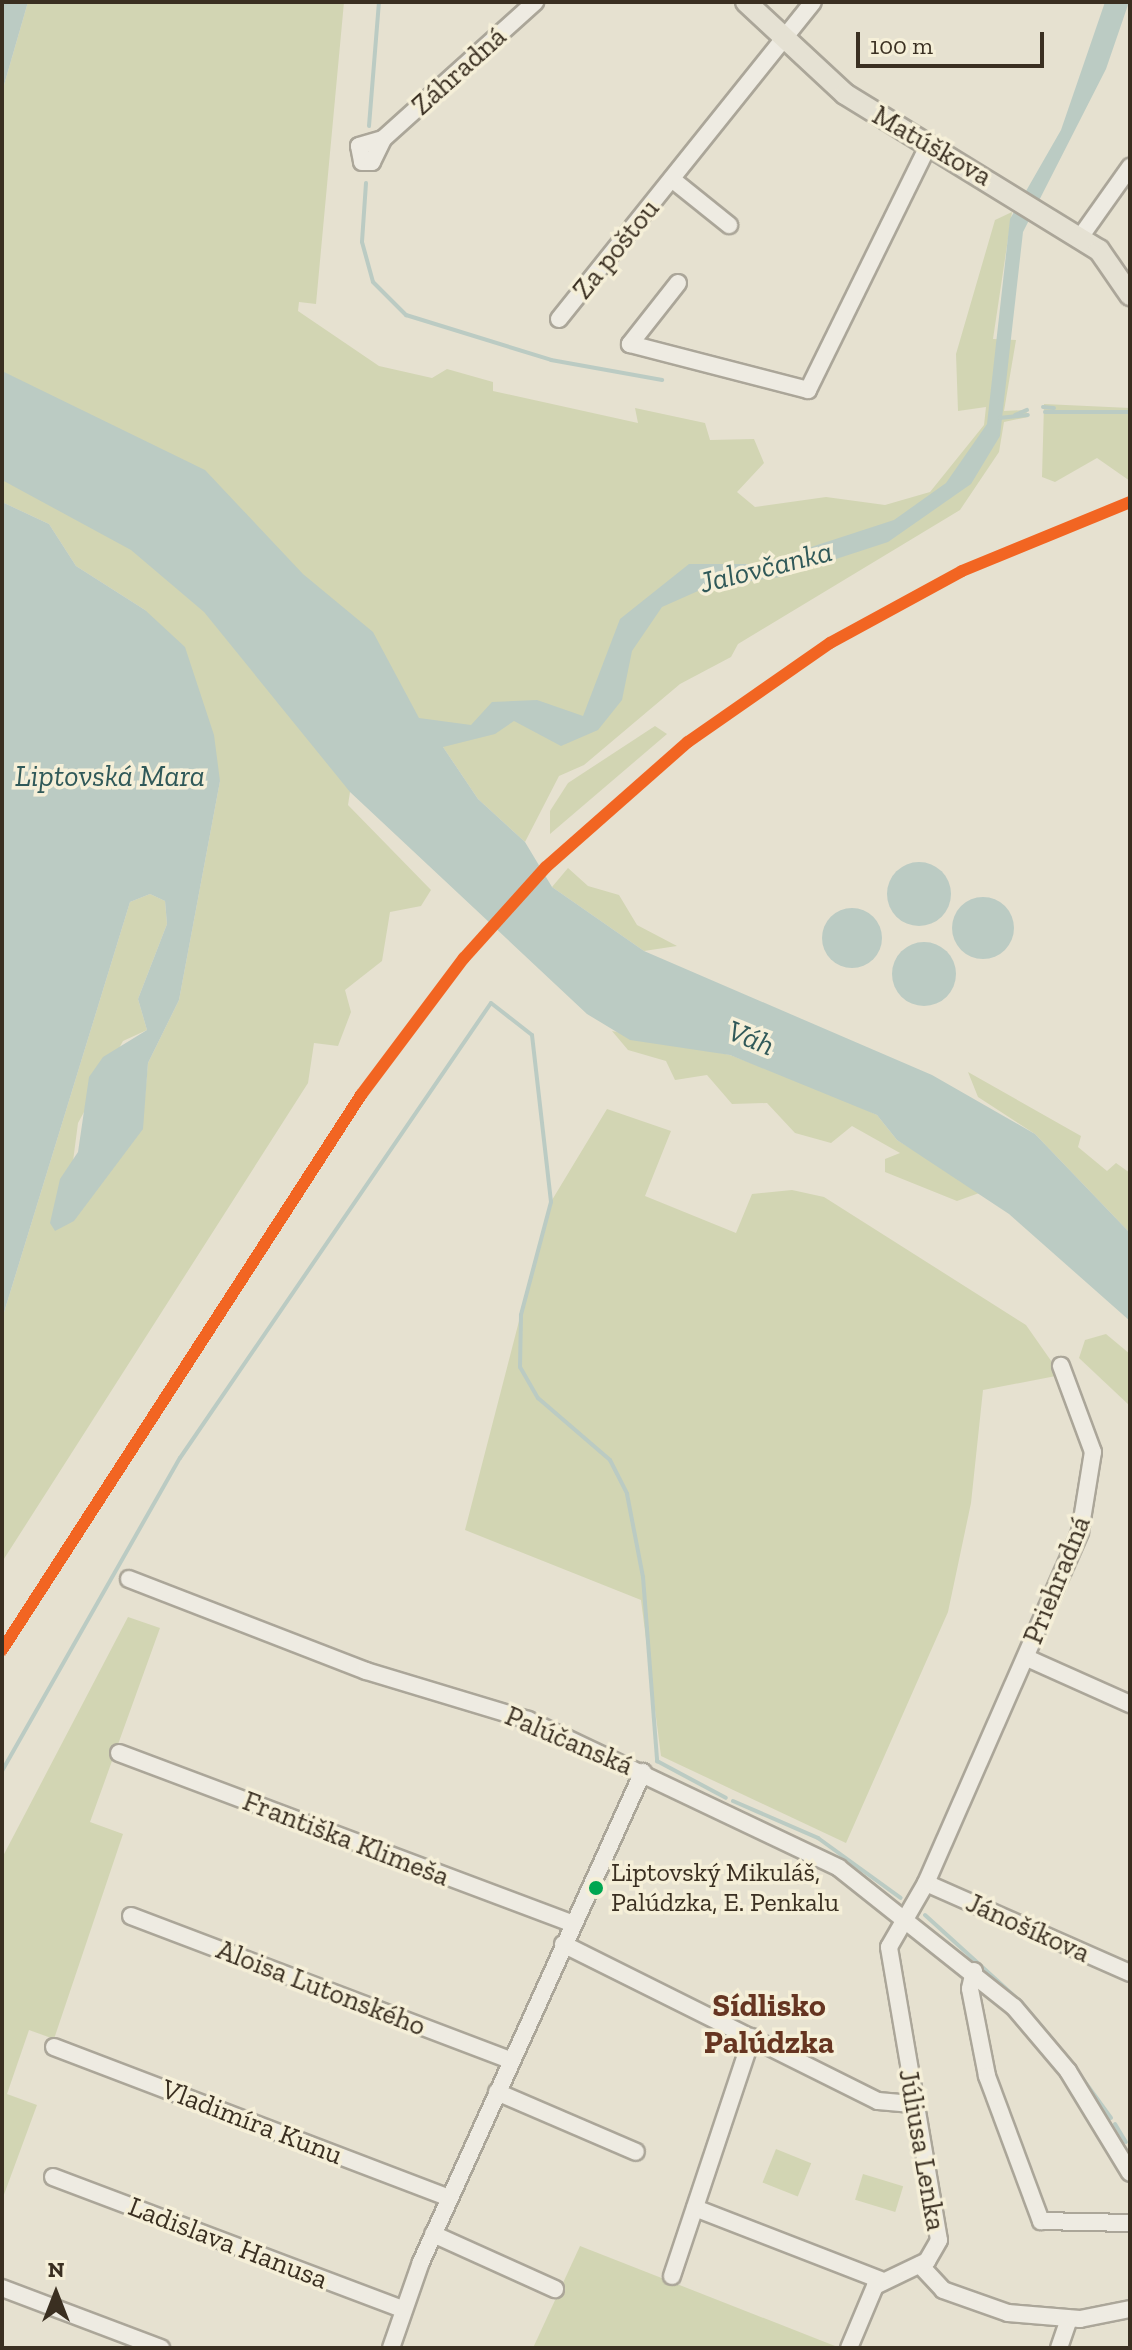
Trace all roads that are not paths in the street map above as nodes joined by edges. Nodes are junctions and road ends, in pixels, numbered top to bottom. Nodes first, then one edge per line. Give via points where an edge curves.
1 (535, 2) edge
2 (813, 2) edge
3 (756, 7) edge
4 (785, 42) junction
5 (383, 139) dead end
6 (928, 146) junction
7 (1130, 167) edge
8 (673, 180) junction
9 (729, 225) dead end
10 (1081, 236) junction
11 (1123, 269) edge
12 (678, 283) dead end
13 (1130, 295) edge
14 (559, 319) dead end
15 (1061, 1366) dead end
16 (129, 1579) dead end
17 (1027, 1658) junction
18 (1130, 1704) edge
19 (119, 1753) dead end
20 (643, 1772) junction
21 (926, 1883) junction
22 (905, 1914) junction
23 (131, 1916) dead end
24 (573, 1924) junction
25 (563, 1944) junction
26 (974, 1971) junction
27 (1130, 1973) edge
28 (752, 2037) junction
29 (54, 2047) dead end
30 (511, 2060) junction
31 (497, 2092) junction
32 (915, 2104) junction
33 (636, 2152) dead end
34 (1130, 2173) edge
35 (53, 2177) dead end
36 (449, 2198) junction
37 (695, 2208) junction
38 (1130, 2223) edge
39 (433, 2234) junction
40 (920, 2265) junction
41 (672, 2276) dead end
42 (881, 2280) junction
43 (2, 2288) edge
44 (555, 2289) dead end
45 (403, 2309) junction
46 (1127, 2315) edge
47 (1069, 2319) junction
48 (161, 2348) edge
49 (391, 2348) edge
50 (849, 2348) edge
51 (1059, 2348) edge

1 - 5 street, Záhradná
2 - 4 street, Za poštou
3 - 4 main road, Matúškova
4 - 6 main road, Matúškova via 845,94
4 - 8 street, Za poštou
6 - 10 main road, Matúškova
6 - 12 street via 808,390 630,344
7 - 10 street
8 - 9 street, Za poštou
8 - 14 street, Za poštou
10 - 11 main road, Matúškova
11 - 13 main road
15 - 17 street, Priehradná via 1088,1431 1091,1486 1077,1540
16 - 20 street, Palúčanská via 366,1671 528,1720
17 - 18 street, Priehradná
17 - 21 street, Priehradná
19 - 24 street, Františka Klimeša
20 - 22 street, Palúčanská via 799,1845
20 - 24 street
21 - 22 street, Priehradná
21 - 27 street, Jánošíkova
22 - 26 street, Palúčanská
22 - 32 street, Júliusa Lenka via 889,1947
23 - 30 street, Aloisa Lutonského
24 - 25 street
25 - 28 street
25 - 30 street
26 - 34 street, Palúčanská via 1068,2071
26 - 38 street via 970,1989 987,2076 1041,2221
28 - 32 street via 878,2101
28 - 37 street
29 - 36 street, Vladimíra Kunu
30 - 31 street
31 - 33 street
31 - 36 street
32 - 40 street, Júliusa Lenka via 940,2230 938,2248
35 - 45 street, Ladislava Hanusa
36 - 39 street
37 - 41 street
37 - 42 street
39 - 44 street
39 - 45 street
40 - 42 street, Júliusa Lenka
40 - 47 street via 943,2290 972,2302
42 - 50 street
43 - 48 street
45 - 49 street
46 - 47 street
47 - 51 street

